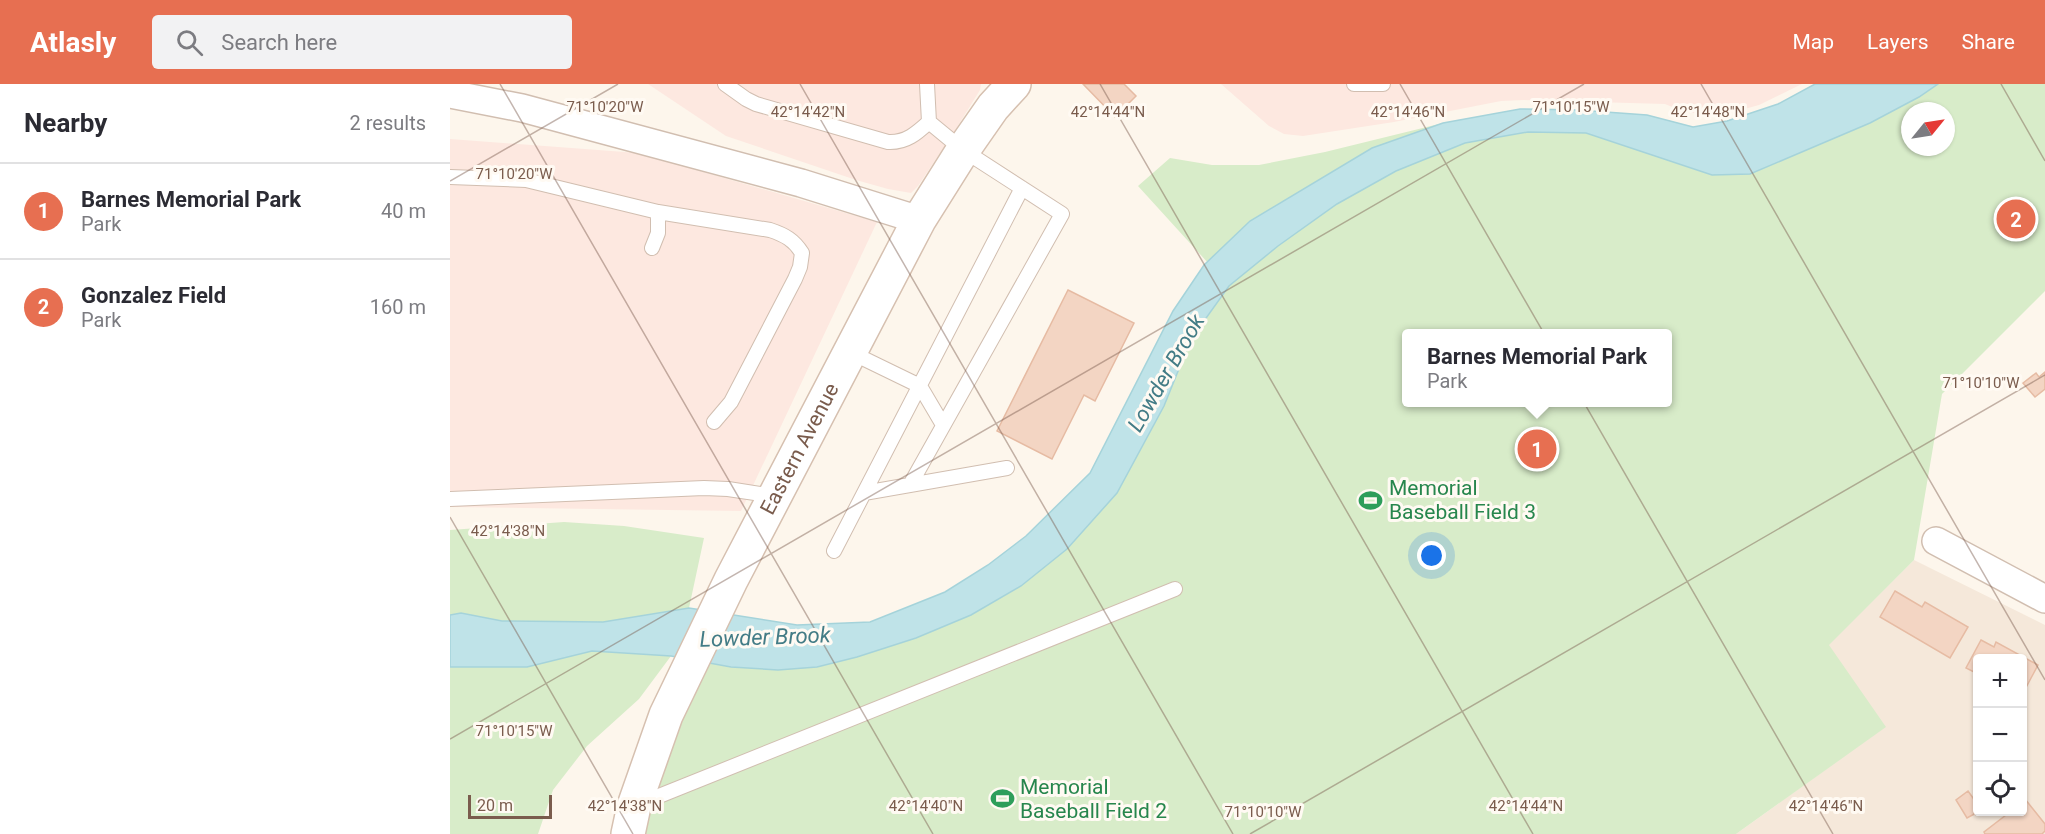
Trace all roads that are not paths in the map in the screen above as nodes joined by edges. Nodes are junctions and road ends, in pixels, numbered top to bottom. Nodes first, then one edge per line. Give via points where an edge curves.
1 (725, 84) edge
2 (927, 84) edge
3 (1014, 84) edge
4 (1354, 84) edge
5 (1383, 84) edge
6 (450, 94) edge
7 (929, 122) junction
8 (963, 150) junction
9 (450, 177) edge
10 (1022, 188) junction
11 (658, 212) junction
12 (919, 220) junction
13 (652, 248) dead end
14 (850, 352) junction
15 (920, 386) junction
16 (714, 422) dead end
17 (943, 425) junction
18 (1007, 468) dead end
19 (910, 485) junction
20 (864, 493) junction
21 (775, 497) junction
22 (450, 499) edge
23 (1936, 541) dead end
24 (834, 551) dead end
25 (1175, 589) dead end
26 (2045, 599) edge
27 (631, 820) edge

1 - 7 lane via 756,104 888,142 909,138
2 - 7 lane
3 - 8 main road, Eastern Avenue
4 - 5 lane
6 - 12 street via 522,108 801,183
7 - 8 lane
8 - 10 lane
8 - 12 main road, Eastern Avenue
9 - 11 lane via 526,180
10 - 15 lane
10 - 17 lane via 1062,214
11 - 13 lane via 658,232
11 - 16 lane via 770,230 795,242 802,253 795,279 764,340 731,402
12 - 14 main road, Eastern Avenue
14 - 15 lane
14 - 21 main road, Eastern Avenue
15 - 17 lane
15 - 20 lane
17 - 19 lane
18 - 19 lane
19 - 20 lane
20 - 24 lane
21 - 22 lane via 704,488
21 - 27 main road, Eastern Avenue via 666,715
23 - 26 street
25 - 27 lane

